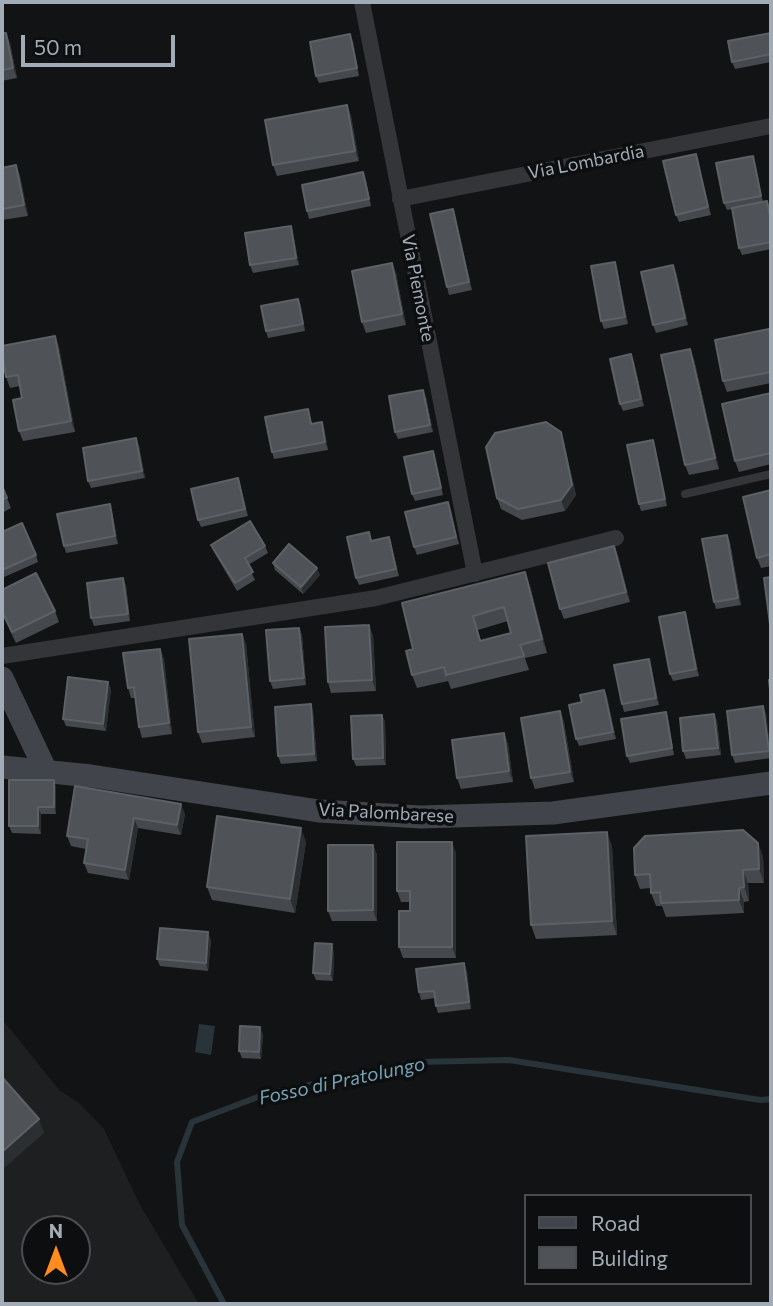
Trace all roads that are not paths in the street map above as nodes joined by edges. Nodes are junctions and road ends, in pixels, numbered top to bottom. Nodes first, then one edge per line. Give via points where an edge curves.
1 (362, 2) edge
2 (771, 126) edge
3 (400, 199) junction
4 (771, 474) edge
5 (685, 494) dead end
6 (616, 538) dead end
7 (475, 574) junction
8 (2, 656) edge
9 (2, 678) edge
10 (2, 767) edge
11 (46, 771) junction
12 (771, 783) edge

1 - 3 street, Via Piemonte
2 - 3 street, Via Lombardia
3 - 7 street, Via Piemonte
4 - 5 lane
6 - 7 street
7 - 8 street via 367,600
9 - 11 main road
10 - 11 main road, Via Palombarese
11 - 12 main road, Via Palombarese via 319,811 432,817 589,810

